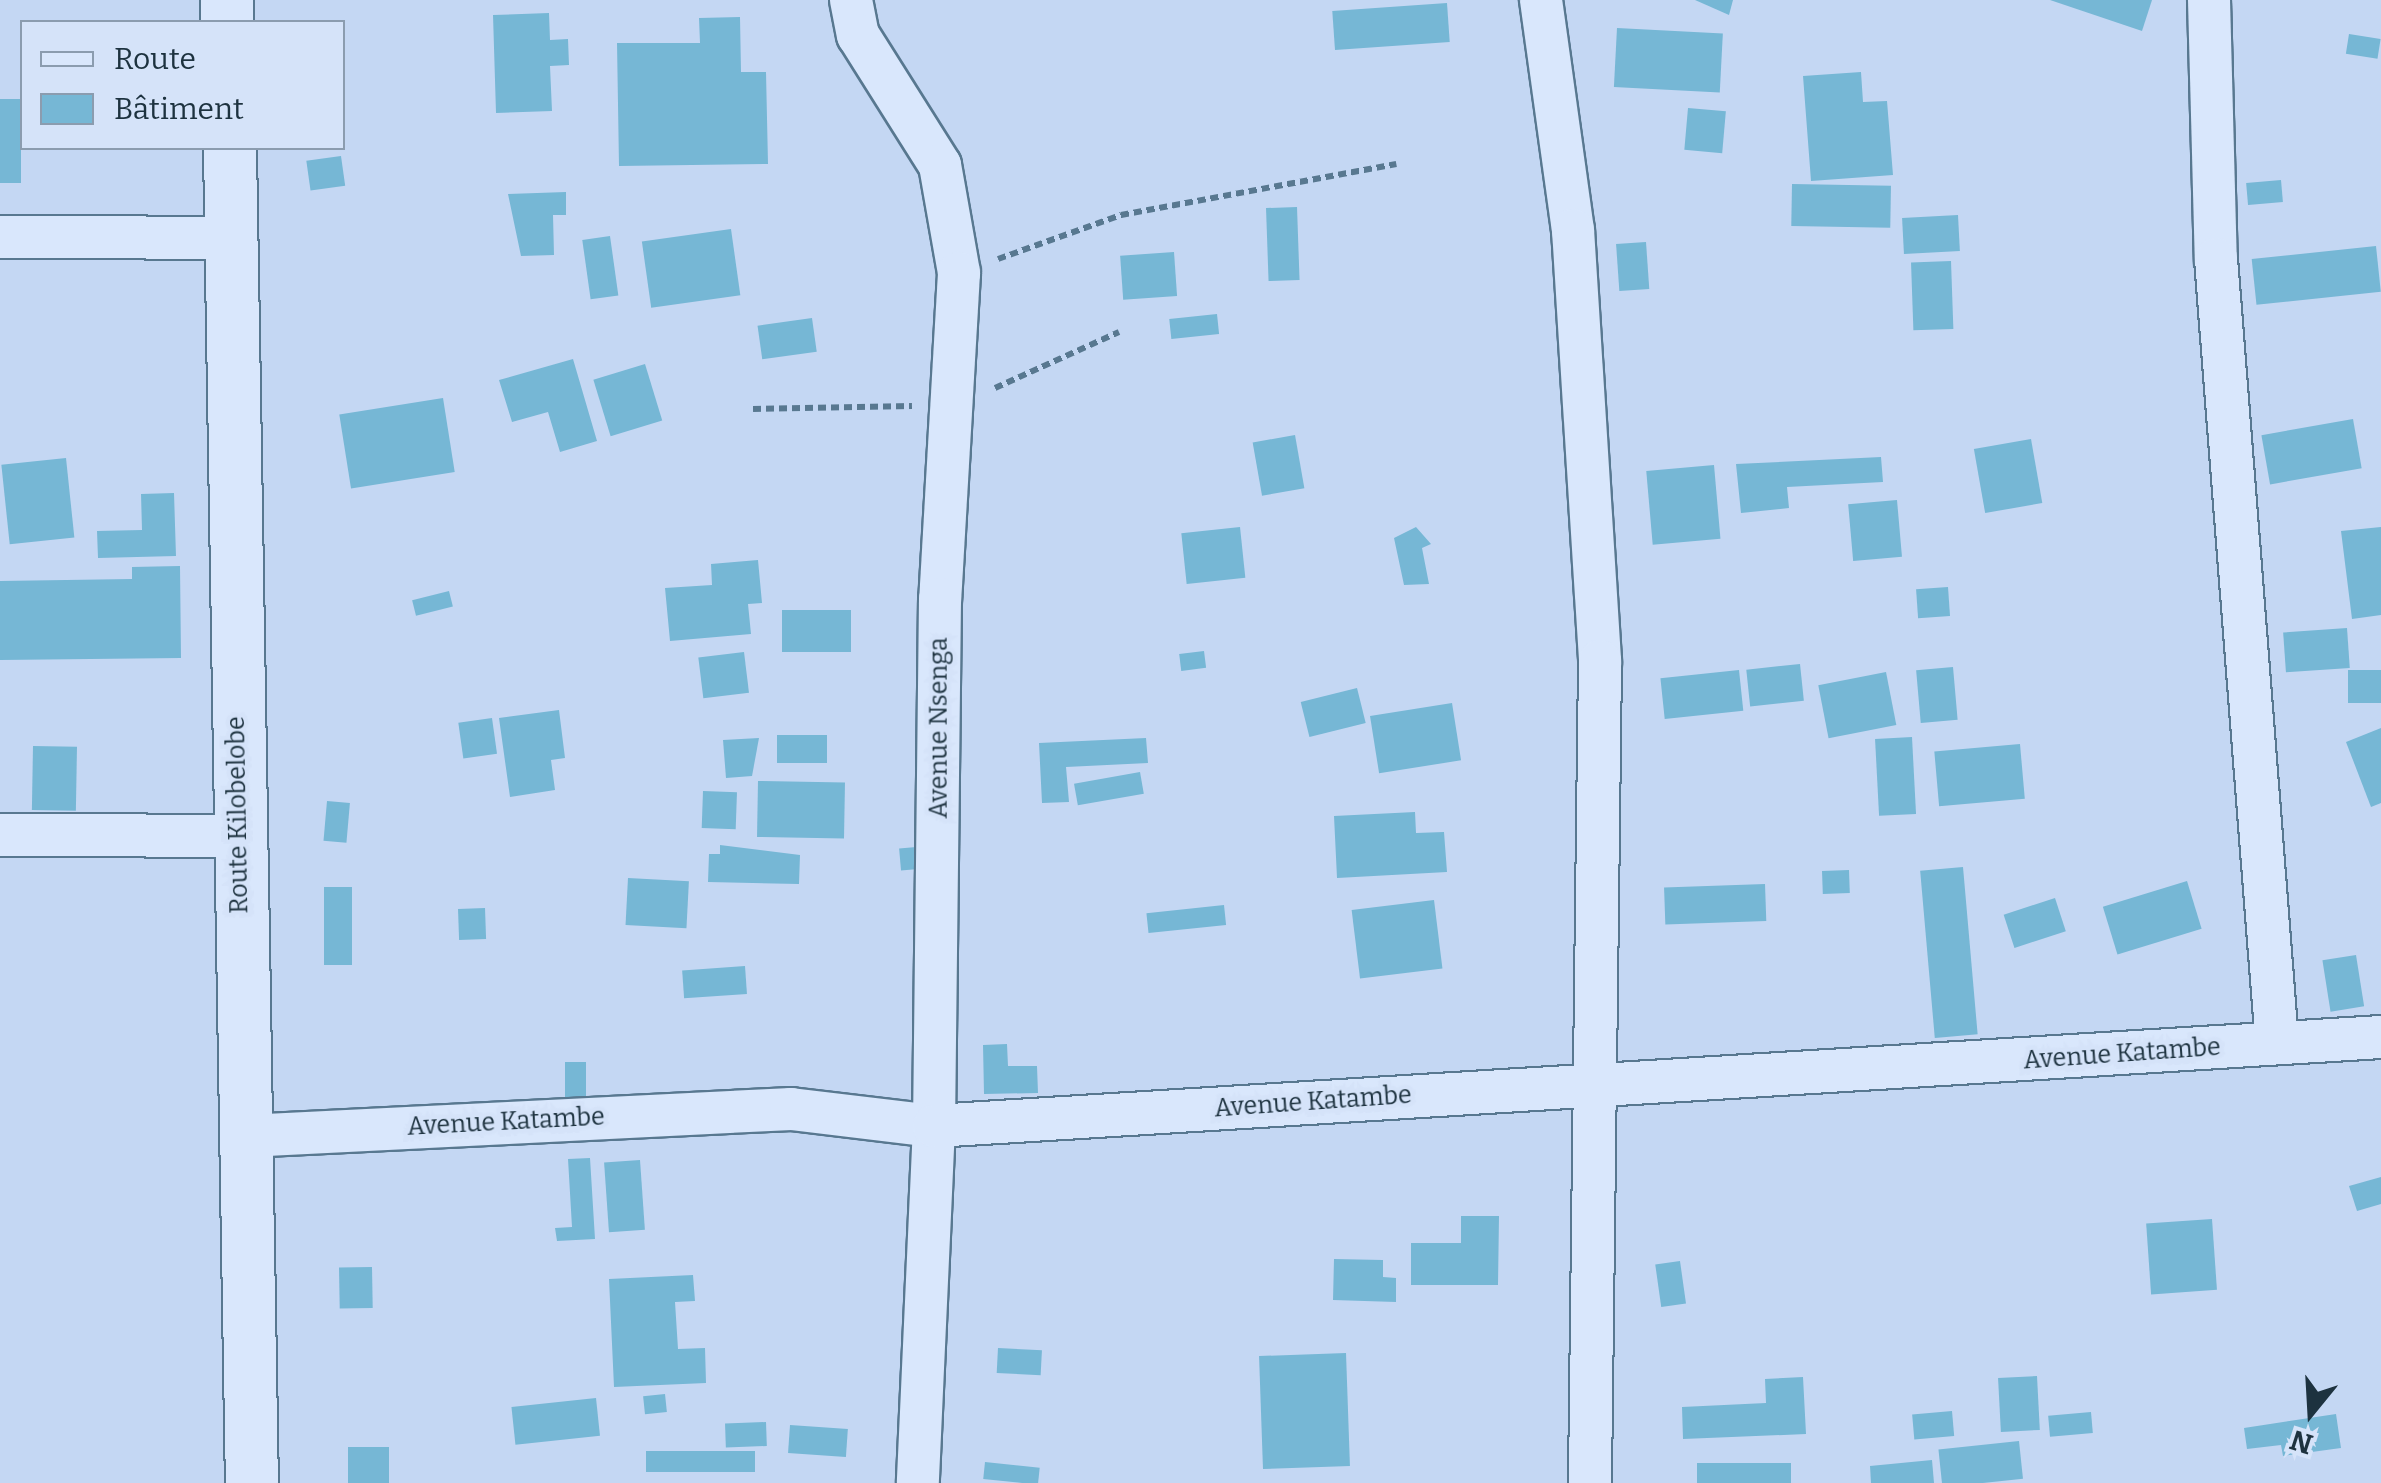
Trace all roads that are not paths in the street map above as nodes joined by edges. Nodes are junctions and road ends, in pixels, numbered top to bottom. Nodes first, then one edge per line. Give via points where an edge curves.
1 (851, 0) edge
2 (1541, 0) edge
3 (2210, 0) edge
4 (230, 150) edge
5 (0, 237) edge
6 (233, 238) junction
7 (0, 835) edge
8 (237, 836) junction
9 (2381, 1037) edge
10 (2276, 1042) junction
11 (1591, 1084) junction
12 (934, 1126) junction
13 (246, 1136) junction
14 (252, 1483) edge
15 (918, 1483) edge
16 (1590, 1483) edge

1 - 12 street, Avenue Nsenga via 858,35 940,165 959,273 949,408
2 - 11 street via 1573,230 1600,661
3 - 10 street via 2216,259
4 - 6 street, Route Kilobelobe
5 - 6 street
6 - 8 street, Route Kilobelobe
7 - 8 street
8 - 13 street, Route Kilobelobe
9 - 10 street, Avenue Katambe
10 - 11 street, Avenue Katambe
11 - 12 street, Avenue Katambe
11 - 16 street
12 - 13 street, Avenue Katambe via 791,1108
12 - 15 street, Avenue Nsenga
13 - 14 street, Route Kilobelobe

